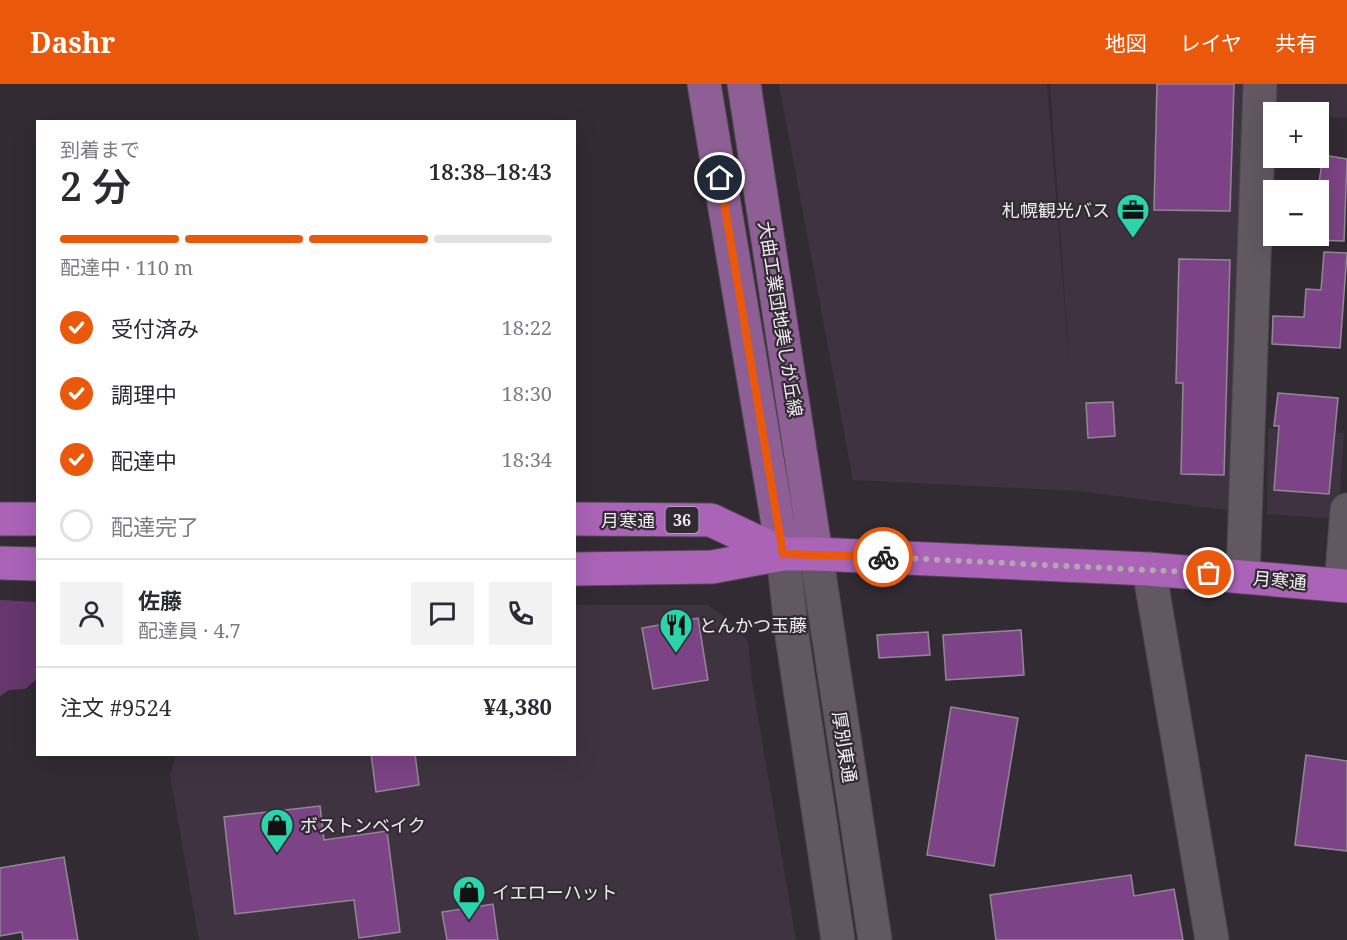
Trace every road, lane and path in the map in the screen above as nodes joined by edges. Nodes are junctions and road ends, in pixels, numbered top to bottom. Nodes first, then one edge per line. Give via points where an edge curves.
1 (704, 84) edge
2 (744, 84) edge
3 (1260, 84) edge
4 (1347, 510) edge
5 (0, 519) edge
6 (36, 519) edge
7 (576, 519) edge
8 (783, 554) junction
9 (816, 554) junction
10 (0, 563) edge
11 (36, 564) edge
12 (576, 568) edge
13 (1149, 569) junction
14 (1243, 577) junction
15 (1344, 586) edge
16 (838, 940) edge
17 (875, 940) edge
18 (1212, 940) edge

1 - 8 main road, 大曲工業団地美しが丘線
2 - 9 main road, 大曲工業団地美しが丘線
3 - 14 street
4 - 15 street
5 - 6 highway
7 - 8 highway, 月寒通 / 36 via 711,520
8 - 9 highway, 月寒通 / 36
8 - 12 highway, 月寒通 / 36 via 712,567
8 - 16 street, 厚別東通
9 - 13 highway, 月寒通 / 36
9 - 17 street, 厚別東通
10 - 11 highway
13 - 14 highway, 月寒通 / 36
13 - 18 street
14 - 15 highway, 月寒通 / 36

